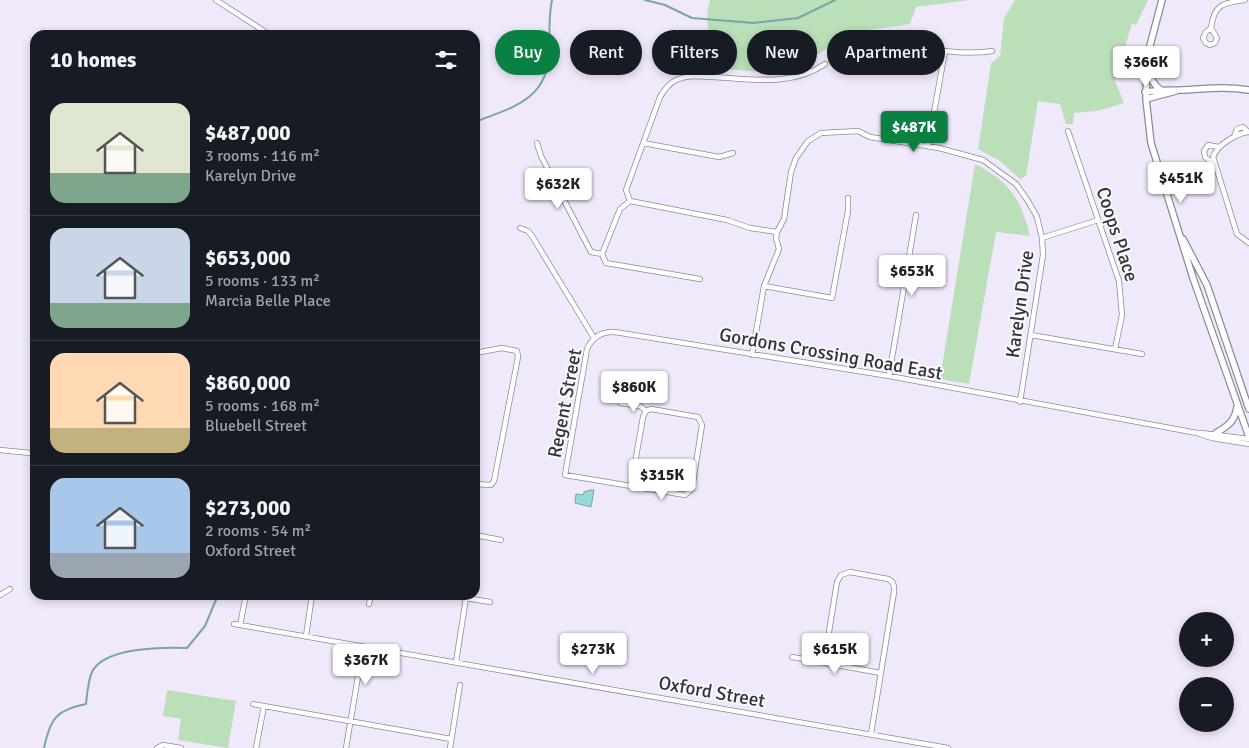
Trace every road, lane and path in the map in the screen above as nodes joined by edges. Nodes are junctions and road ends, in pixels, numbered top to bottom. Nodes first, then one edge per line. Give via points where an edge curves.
1 (216, 0) edge
2 (1162, 0) edge
3 (1245, 0) edge
4 (1211, 28) dead end
5 (262, 30) edge
6 (992, 51) dead end
7 (945, 52) edge
8 (825, 64) dead end
9 (1146, 71) junction
10 (941, 75) edge
11 (1161, 90) junction
12 (1180, 90) junction
13 (1249, 90) edge
14 (1146, 96) junction
15 (1068, 131) dead end
16 (1248, 132) edge
17 (537, 143) dead end
18 (643, 144) junction
19 (928, 146) junction
20 (1220, 147) junction
21 (732, 153) dead end
22 (1216, 166) junction
23 (848, 198) dead end
24 (630, 202) junction
25 (916, 215) dead end
26 (1098, 220) junction
27 (520, 228) dead end
28 (777, 232) junction
29 (1180, 235) junction
30 (1042, 238) junction
31 (1249, 243) edge
32 (602, 254) junction
33 (1201, 272) junction
34 (1193, 278) junction
35 (700, 279) dead end
36 (764, 286) junction
37 (1031, 335) junction
38 (594, 338) junction
39 (1116, 349) junction
40 (480, 352) edge
41 (1142, 354) dead end
42 (752, 355) junction
43 (890, 376) junction
44 (1020, 402) junction
45 (620, 403) dead end
46 (1237, 404) junction
47 (1249, 409) edge
48 (646, 411) junction
49 (1197, 433) junction
50 (1216, 433) junction
51 (1249, 438) edge
52 (1249, 444) edge
53 (0, 450) edge
54 (30, 453) edge
55 (480, 484) edge
56 (631, 486) junction
57 (480, 537) edge
58 (502, 540) dead end
59 (10, 589) dead end
60 (0, 595) edge
61 (245, 600) edge
62 (311, 600) edge
63 (369, 600) edge
64 (466, 600) edge
65 (478, 600) edge
66 (490, 602) dead end
67 (369, 604) dead end
68 (234, 624) dead end
69 (240, 625) junction
70 (306, 636) junction
71 (362, 647) junction
72 (792, 657) dead end
73 (456, 662) junction
74 (824, 663) junction
75 (881, 673) junction
76 (460, 686) dead end
77 (253, 704) dead end
78 (264, 706) junction
79 (350, 722) junction
80 (871, 734) junction
81 (451, 739) junction
82 (157, 748) edge
83 (181, 748) edge
84 (256, 748) edge
85 (346, 748) edge
86 (450, 748) edge
87 (948, 748) edge

1 - 5 street
2 - 9 main road via 1150,40
3 - 4 street via 1222,4 1213,14
6 - 7 street
8 - 18 street via 814,72 785,80 692,76 675,80 660,97
9 - 11 main road
9 - 14 main road
10 - 19 street
11 - 12 main road
11 - 14 main road
12 - 13 main road via 1215,87
12 - 14 main road
14 - 29 main road via 1154,155
15 - 26 street, Coops Place
16 - 20 street via 1243,127 1237,129 1233,138
17 - 32 street via 592,252
18 - 21 street via 719,157
18 - 24 street via 626,190
19 - 28 street, Karelyn Drive via 870,137 858,130 821,133 808,141 796,158 784,219
19 - 30 street, Karelyn Drive via 976,158 999,170 1016,184 1028,201 1037,217
20 - 22 street via 1213,157
20 - 22 street via 1208,146 1204,151 1205,157
22 - 31 street via 1237,234
23 - 36 street via 832,298
24 - 28 street
24 - 32 street via 620,209
25 - 43 street
26 - 30 street
26 - 39 street, Coops Place via 1119,281 1122,301
27 - 38 street via 532,236
28 - 36 street, Karelyn Drive via 779,249
29 - 33 main road
29 - 34 main road
30 - 37 street, Karelyn Drive via 1043,255
32 - 35 street via 606,263
33 - 34 main road via 1195,273
33 - 47 main road
34 - 46 main road
36 - 42 street, Karelyn Drive
37 - 39 street
37 - 44 street, Karelyn Drive
38 - 42 street, Gordons Crossing Road East via 612,332
38 - 56 street, Regent Street via 586,353 565,475
39 - 41 street
40 - 55 street via 502,348 517,351 518,357 494,481 491,485
42 - 43 street, Gordons Crossing Road East
43 - 44 street, Gordons Crossing Road East
44 - 49 street, Gordons Crossing Road East
45 - 48 street via 640,406
46 - 50 main road via 1233,421
46 - 51 main road
48 - 56 street
48 - 56 street via 651,409 698,418 702,422 692,489 683,495
49 - 50 street, Gordons Crossing Road East
49 - 52 street, Gordons Crossing Road East
50 - 51 street, Gordons Crossing Road East
53 - 54 street
57 - 58 street
59 - 60 street
61 - 69 street
62 - 70 street
63 - 67 street
64 - 73 street
65 - 66 street
68 - 69 street, Oxford Street
69 - 70 street, Oxford Street
70 - 71 street, Oxford Street
71 - 73 street, Oxford Street
71 - 79 street
72 - 74 street
73 - 80 street, Oxford Street
74 - 75 street
74 - 75 street via 837,582 841,575 850,572 888,579 894,584
75 - 80 street
76 - 81 street
77 - 78 street
78 - 79 street
78 - 84 street
79 - 81 street
79 - 85 street
80 - 87 street, Oxford Street
81 - 86 street
82 - 83 street

